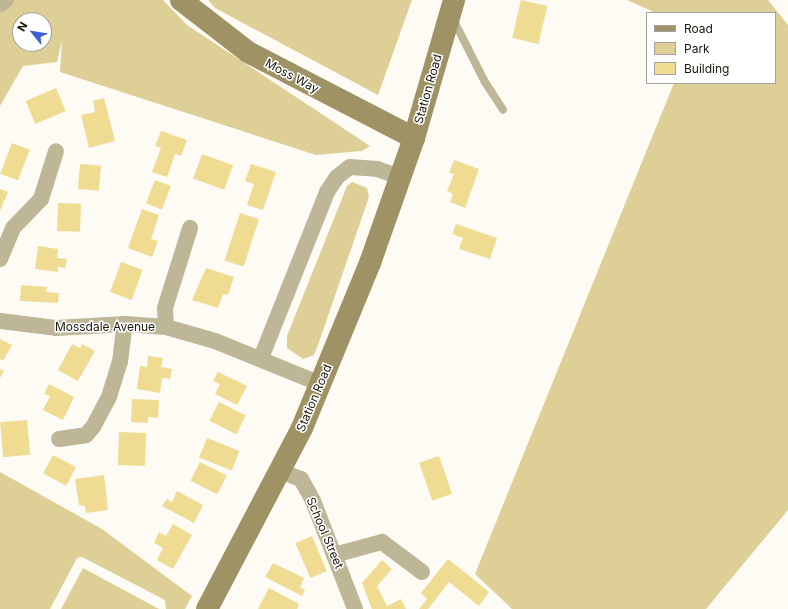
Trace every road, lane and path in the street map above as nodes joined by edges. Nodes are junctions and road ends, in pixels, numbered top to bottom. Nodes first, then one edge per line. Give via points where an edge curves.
1 (6, 0) edge
2 (181, 0) edge
3 (0, 4) edge
4 (452, 6) edge
5 (503, 110) dead end
6 (414, 138) junction
7 (56, 151) dead end
8 (400, 177) junction
9 (190, 228) dead end
10 (0, 259) edge
11 (0, 321) edge
12 (125, 324) junction
13 (166, 327) junction
14 (261, 358) junction
15 (321, 384) junction
16 (59, 439) dead end
17 (280, 471) junction
18 (334, 555) junction
19 (422, 572) dead end
20 (208, 609) edge
21 (355, 609) edge

1 - 3 street
2 - 6 main road, Moss Way via 248,52
4 - 5 lane via 485,82
4 - 6 main road, Station Road
6 - 8 main road, Station Road
7 - 10 street via 41,199 13,228
8 - 14 street via 377,169 350,167 337,177 327,192
8 - 15 main road, Station Road via 370,262
9 - 13 street via 165,308
11 - 12 street, Mossdale Avenue via 56,328
12 - 13 street, Mossdale Avenue
12 - 16 street via 113,383 93,427 86,435
13 - 14 street, Mossdale Avenue
14 - 15 street, Mossdale Avenue
15 - 17 main road, Station Road
17 - 18 street, School Street via 301,479
17 - 20 main road, Station Road
18 - 19 street via 382,542
18 - 21 street, School Street

